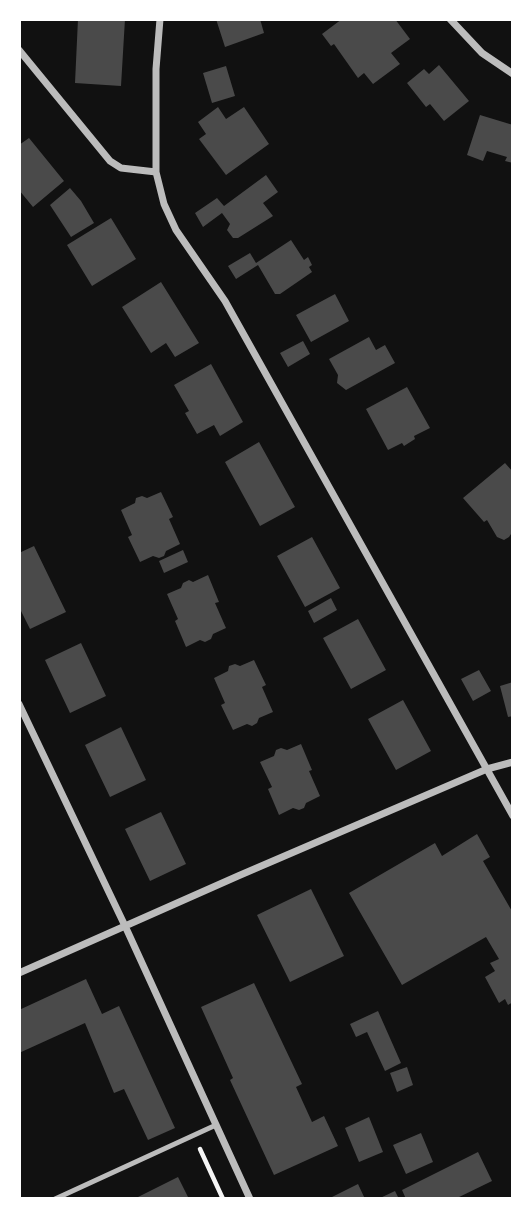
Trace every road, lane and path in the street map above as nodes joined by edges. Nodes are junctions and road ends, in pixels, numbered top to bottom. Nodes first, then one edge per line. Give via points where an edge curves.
1 (160, 19) edge
2 (450, 19) edge
3 (19, 50) edge
4 (513, 74) edge
5 (156, 172) junction
6 (19, 704) edge
7 (513, 762) edge
8 (487, 769) junction
9 (513, 816) edge
10 (125, 925) junction
11 (19, 973) edge
12 (216, 1125) junction
13 (194, 1135) junction
14 (55, 1199) edge
15 (223, 1199) edge
16 (250, 1199) edge

1 - 5 street
2 - 4 street via 482,53
3 - 5 street via 110,161
5 - 8 street via 176,230 225,301
6 - 10 street
7 - 8 street
8 - 9 street
8 - 10 street
10 - 11 street
10 - 12 street
12 - 13 lane
12 - 16 street
13 - 14 lane
13 - 15 path

